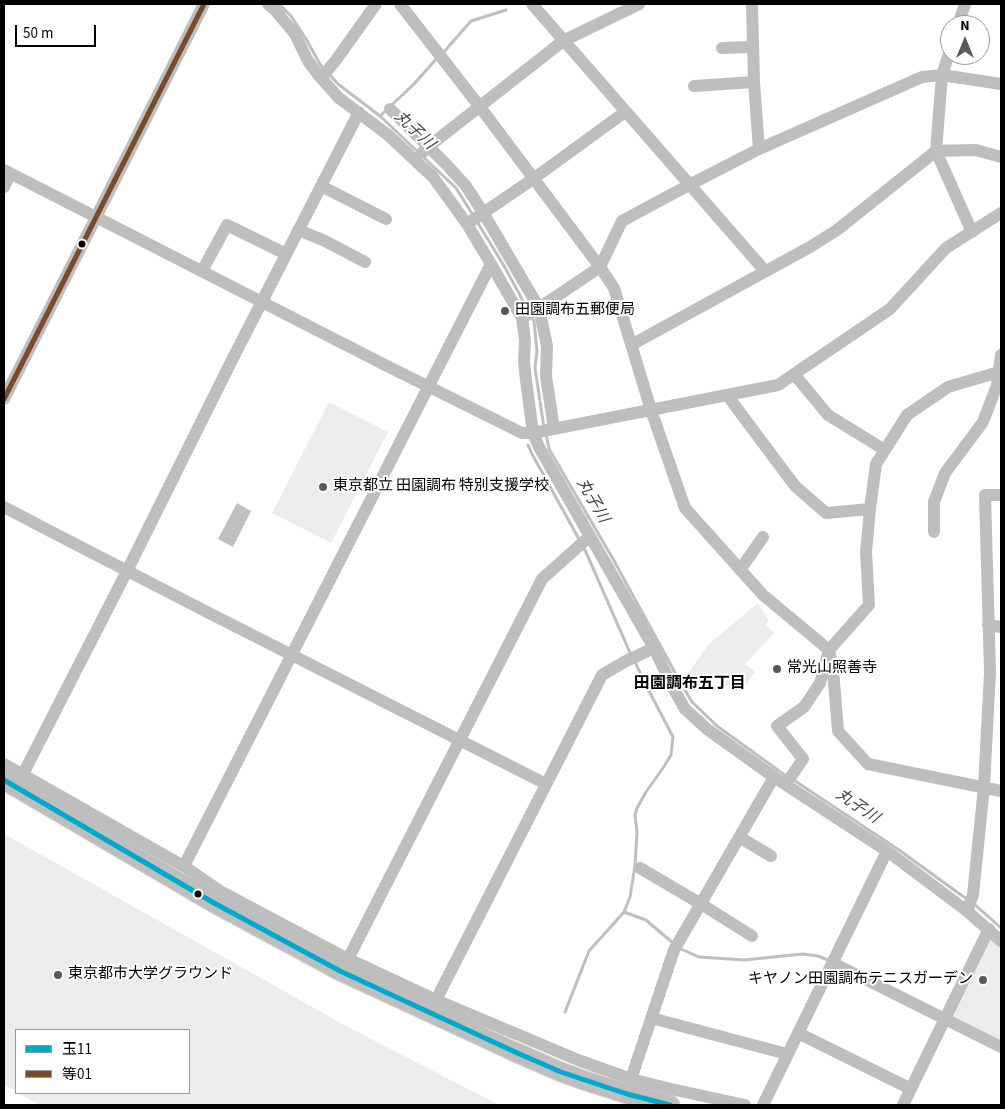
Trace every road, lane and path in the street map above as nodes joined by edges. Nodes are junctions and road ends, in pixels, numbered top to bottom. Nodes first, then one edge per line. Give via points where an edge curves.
1 (204, 4) edge
2 (268, 4) edge
3 (376, 4) edge
4 (400, 4) edge
5 (532, 4) edge
6 (638, 4) edge
7 (752, 4) edge
8 (564, 41) junction
9 (753, 47) junction
10 (722, 48) dead end
11 (946, 65) edge
12 (942, 76) junction
13 (320, 78) junction
14 (754, 82) junction
15 (1001, 84) edge
16 (694, 86) dead end
17 (480, 107) junction
18 (390, 109) dead end
19 (359, 112) junction
20 (625, 112) junction
21 (428, 147) junction
22 (759, 150) junction
23 (936, 151) junction
24 (1001, 157) edge
25 (416, 160) junction
26 (7, 172) edge
27 (533, 179) junction
28 (689, 185) junction
29 (4, 186) edge
30 (321, 186) junction
31 (1001, 212) edge
32 (484, 214) junction
33 (96, 217) junction
34 (386, 219) dead end
35 (467, 224) junction
36 (298, 230) junction
37 (972, 232) junction
38 (286, 254) junction
39 (365, 262) dead end
40 (492, 264) junction
41 (600, 267) junction
42 (202, 271) junction
43 (765, 271) junction
44 (262, 303) junction
45 (539, 308) junction
46 (522, 318) junction
47 (631, 345) junction
48 (1001, 355) edge
49 (1000, 373) edge
50 (794, 374) junction
51 (428, 386) junction
52 (727, 395) junction
53 (4, 399) edge
54 (651, 410) junction
55 (554, 429) junction
56 (533, 432) junction
57 (885, 450) junction
58 (1001, 494) edge
59 (4, 507) edge
60 (870, 509) junction
61 (934, 532) dead end
62 (764, 537) dead end
63 (586, 540) junction
64 (740, 570) junction
65 (127, 571) junction
66 (995, 626) edge
67 (654, 648) junction
68 (829, 650) junction
69 (291, 654) junction
70 (459, 740) junction
71 (4, 764) edge
72 (22, 776) junction
73 (774, 776) junction
74 (4, 780) edge
75 (546, 784) junction
76 (786, 784) junction
77 (984, 788) junction
78 (1001, 791) edge
79 (739, 837) junction
80 (887, 851) junction
81 (771, 856) dead end
82 (185, 867) junction
83 (640, 868) dead end
84 (217, 897) junction
85 (701, 904) junction
86 (969, 906) junction
87 (989, 929) junction
88 (752, 936) dead end
89 (1001, 940) edge
90 (348, 959) junction
91 (833, 963) junction
92 (436, 1000) junction
93 (651, 1018) junction
94 (944, 1019) junction
95 (798, 1033) junction
96 (1001, 1047) edge
97 (787, 1054) junction
98 (631, 1079) junction
99 (911, 1089) junction
100 (670, 1105) edge
101 (745, 1105) edge
102 (763, 1105) edge
103 (903, 1105) edge

1 - 33 street
2 - 13 street via 295,34 308,62
3 - 13 street
4 - 17 street
5 - 8 street
6 - 8 street
7 - 9 street
8 - 17 street
8 - 20 street
9 - 10 street
9 - 14 street
11 - 12 street
12 - 15 street
12 - 22 street via 922,77
12 - 23 street
13 - 19 street via 339,98
14 - 16 street
14 - 22 street
17 - 21 street
17 - 27 street
18 - 21 street
19 - 25 street
19 - 30 street
20 - 27 street
20 - 28 street
21 - 25 street
21 - 32 street via 466,186
22 - 28 street
23 - 24 street via 976,150
23 - 37 street
23 - 43 street via 837,230
25 - 35 street via 433,177
26 - 29 street
26 - 33 street
27 - 32 street
27 - 41 street
28 - 41 street via 622,221
28 - 43 street
30 - 34 street
30 - 36 street
31 - 37 street
32 - 35 street
32 - 45 street
33 - 42 street
33 - 53 street
35 - 40 street
36 - 38 street
36 - 39 street
37 - 50 street via 946,248 890,309
38 - 42 street via 227,225
38 - 44 street
40 - 46 street
40 - 51 street
41 - 45 street
41 - 47 street via 614,288
42 - 44 street
43 - 47 street
44 - 51 street
44 - 65 street
45 - 46 street
45 - 55 street via 547,346 546,376
46 - 56 street
47 - 54 street
48 - 49 street
49 - 57 street via 948,387 907,416
49 - 61 street via 983,422 945,473 934,502
50 - 52 street via 778,385
50 - 57 street via 828,415
51 - 56 street via 522,433
51 - 69 street
52 - 54 street
52 - 60 street via 795,486 826,513
54 - 55 street
54 - 64 street via 685,508
55 - 56 street
56 - 63 street
57 - 60 street via 876,464
58 - 66 street via 985,495
59 - 65 street
60 - 68 street via 866,552 868,605
62 - 64 street
63 - 67 street
63 - 70 street via 542,579
64 - 68 street via 763,595
65 - 69 street
65 - 72 street
66 - 77 street
67 - 73 street via 685,709 707,729
67 - 75 street via 602,675
68 - 76 street via 820,683 804,707 777,726 803,760
68 - 77 street via 838,731 868,764
69 - 70 street
69 - 82 street
70 - 75 street
70 - 90 street
71 - 72 street
72 - 82 street
73 - 76 street
73 - 79 street
74 - 84 main road
75 - 92 street
76 - 80 street
77 - 78 street
77 - 86 street
79 - 81 street
79 - 85 street
80 - 86 street
80 - 91 street
82 - 84 street
83 - 85 street
84 - 90 street
84 - 100 main road via 340,970 515,1052 583,1080
85 - 88 street
85 - 93 street via 676,945
86 - 87 street
87 - 89 street
87 - 94 street
90 - 92 street
91 - 94 street
91 - 95 street
92 - 98 street
93 - 97 street
93 - 98 street
94 - 96 street
94 - 99 street
95 - 97 street
95 - 99 street
97 - 102 street
98 - 101 street
99 - 103 street

